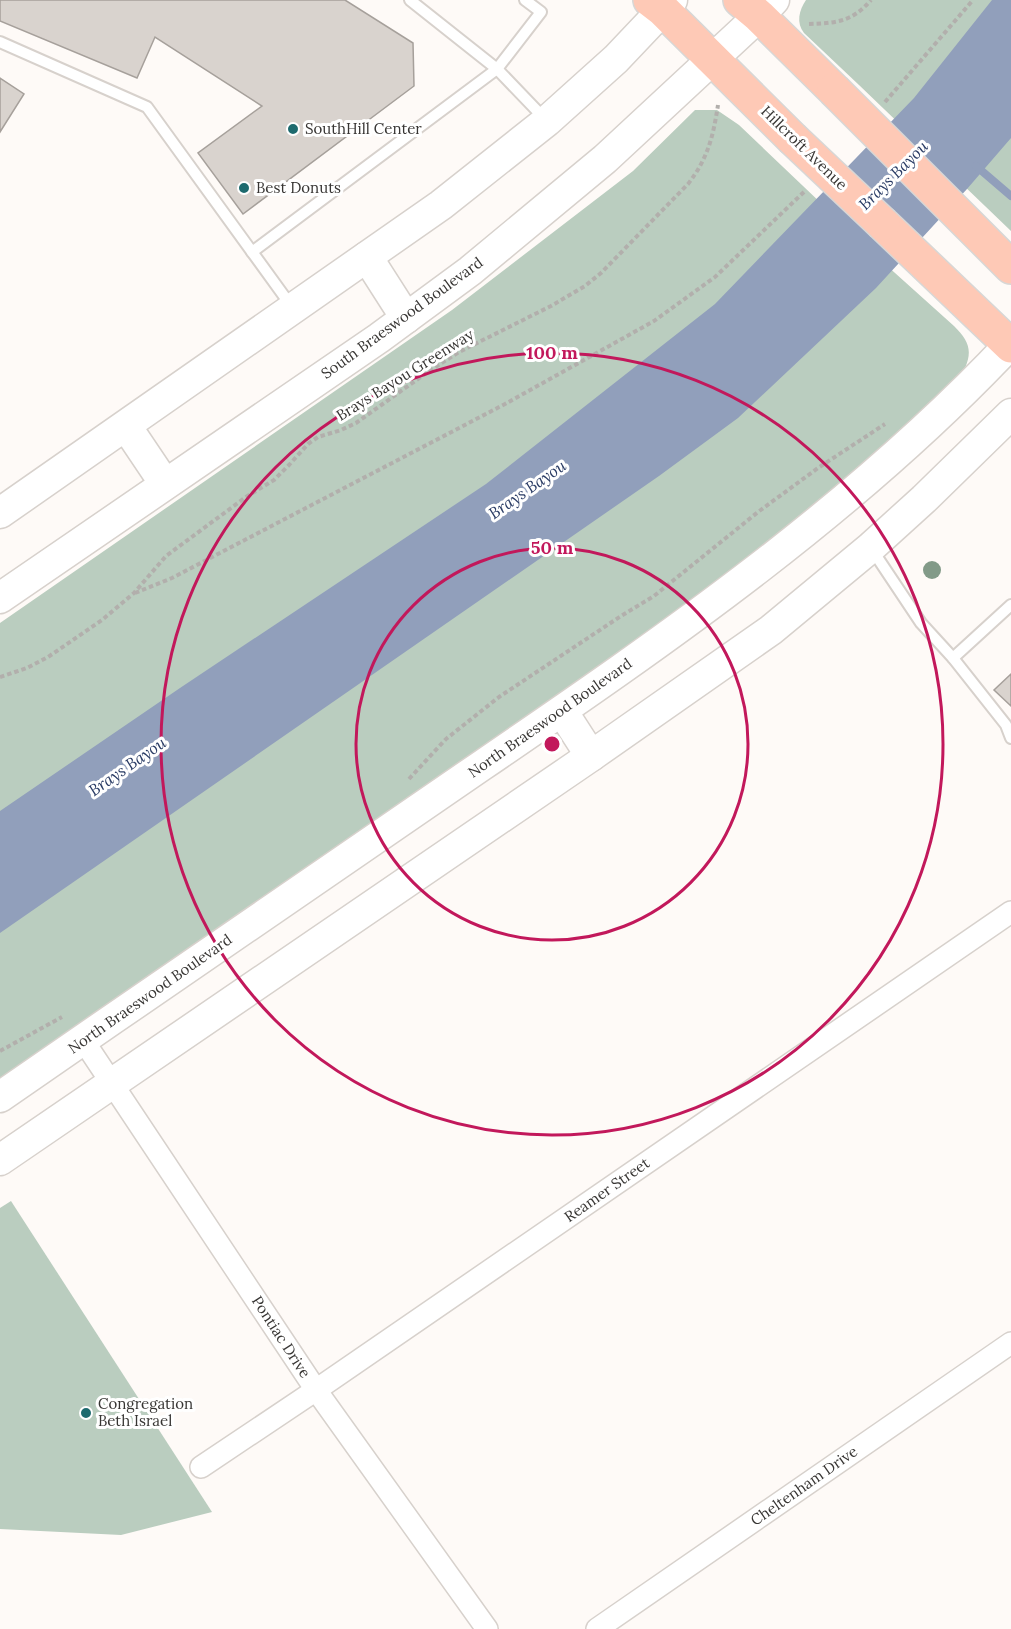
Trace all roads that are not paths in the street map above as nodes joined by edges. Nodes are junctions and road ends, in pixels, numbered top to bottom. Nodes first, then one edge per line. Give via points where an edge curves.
1 (410, 0) edge
2 (525, 0) edge
3 (662, 3) edge
4 (758, 5) edge
5 (0, 42) edge
6 (713, 59) junction
7 (496, 69) junction
8 (547, 121) junction
9 (252, 252) junction
10 (367, 257) junction
11 (1011, 267) edge
12 (293, 309) junction
13 (406, 318) junction
14 (1011, 344) edge
15 (1011, 414) edge
16 (126, 426) junction
17 (165, 484) junction
18 (0, 513) edge
19 (870, 548) junction
20 (0, 598) edge
21 (1011, 605) edge
22 (953, 658) junction
23 (562, 711) junction
24 (1009, 727) edge
25 (1011, 738) edge
26 (591, 756) junction
27 (1011, 912) edge
28 (83, 1040) junction
29 (112, 1082) junction
30 (0, 1097) edge
31 (0, 1160) edge
32 (1011, 1343) edge
33 (316, 1390) junction
34 (201, 1467) dead end
35 (487, 1629) edge
36 (597, 1629) edge

1 - 7 lane
2 - 7 lane via 542,12
3 - 6 main road, Hillcroft Avenue
3 - 8 main road via 616,59
4 - 6 main road, South Braeswood Boulevard
4 - 11 main road, bridge via 834,90
5 - 9 lane via 147,107
6 - 13 main road, South Braeswood Boulevard via 605,159 470,271
6 - 14 main road, Hillcroft Avenue, bridge
7 - 8 lane
7 - 9 lane
8 - 10 main road via 441,205
9 - 12 lane
10 - 12 main road
10 - 13 main road
12 - 16 main road
13 - 17 main road, South Braeswood Boulevard
14 - 23 main road, North Braeswood Boulevard via 956,400 864,482 736,586
15 - 19 main road
16 - 17 main road
16 - 18 main road
17 - 20 main road, South Braeswood Boulevard
19 - 22 lane via 921,622
19 - 26 main road via 771,630
21 - 22 lane
22 - 24 lane
23 - 26 main road
23 - 28 main road, North Braeswood Boulevard
24 - 25 lane
26 - 29 main road
27 - 33 street, Reamer Street
28 - 29 street, Pontiac Drive
28 - 30 main road, North Braeswood Boulevard
29 - 31 main road
29 - 33 street, Pontiac Drive
32 - 36 street, Cheltenham Drive
33 - 34 street, Reamer Street
33 - 35 street, Pontiac Drive

